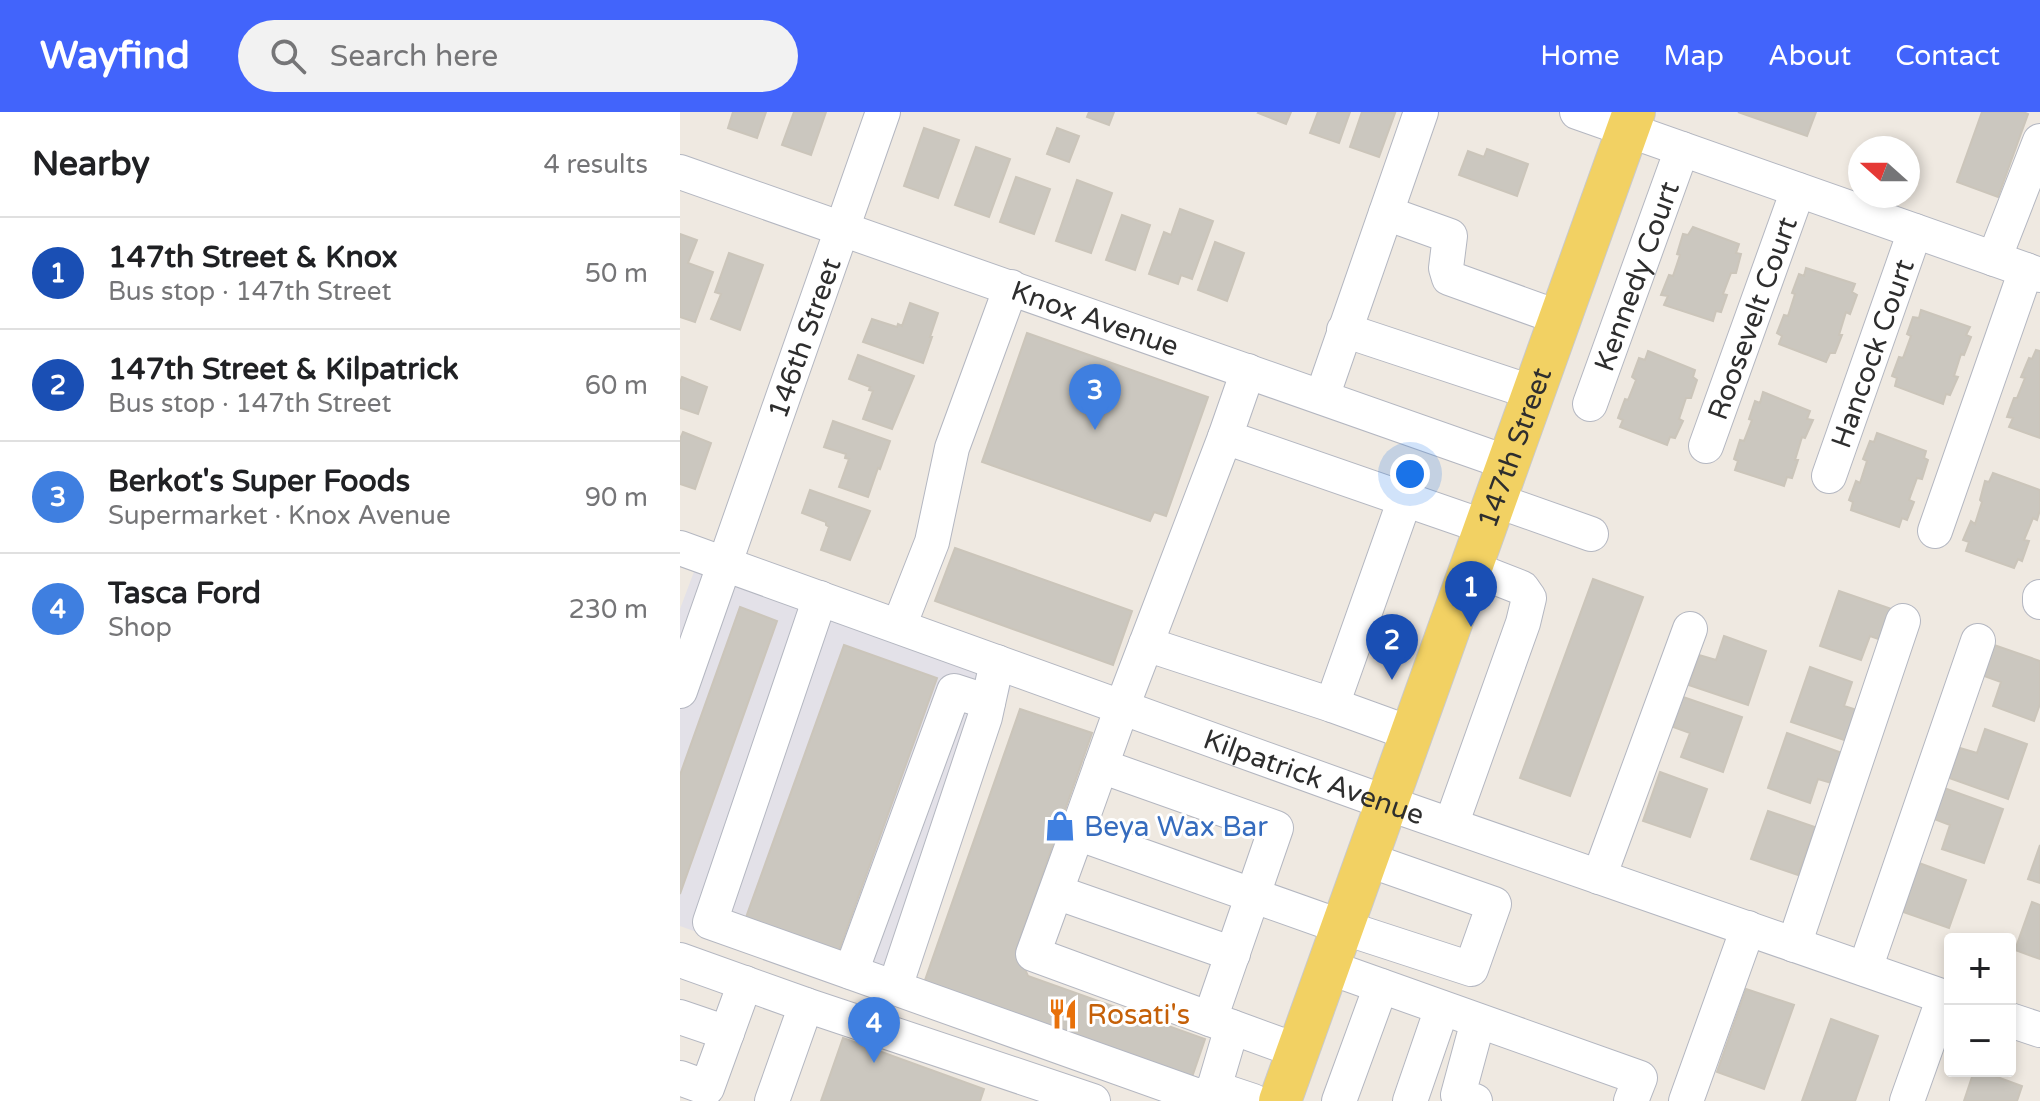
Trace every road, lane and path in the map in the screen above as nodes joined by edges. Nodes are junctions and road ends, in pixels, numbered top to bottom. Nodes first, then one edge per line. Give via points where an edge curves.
1 (883, 112) edge
2 (1421, 112) edge
3 (1577, 112) edge
4 (1631, 121) edge
5 (2040, 141) edge
6 (1682, 149) junction
7 (680, 172) edge
8 (1798, 190) junction
9 (1386, 213) junction
10 (843, 229) junction
11 (1915, 231) junction
12 (2020, 268) edge
13 (1011, 287) junction
14 (1560, 318) junction
15 (1344, 330) junction
16 (1248, 371) junction
17 (1534, 393) junction
18 (1322, 397) junction
19 (1590, 404) dead end
20 (1225, 437) junction
21 (1706, 446) dead end
22 (1829, 476) dead end
23 (1496, 497) junction
24 (1405, 499) junction
25 (1935, 531) dead end
26 (1591, 534) dead end
27 (680, 548) edge
28 (724, 564) junction
29 (1471, 568) junction
30 (820, 598) junction
31 (1903, 621) dead end
32 (899, 626) junction
33 (1690, 629) dead end
34 (1978, 641) dead end
35 (1146, 644) junction
36 (997, 662) junction
37 (680, 691) edge
38 (988, 702) junction
39 (1332, 705) junction
40 (1122, 707) junction
41 (1412, 734) junction
42 (1101, 766) junction
43 (1387, 803) junction
44 (1451, 825) junction
45 (1077, 833) junction
46 (1366, 859) junction
47 (1599, 877) junction
48 (1056, 892) junction
49 (1254, 896) junction
50 (1342, 927) junction
51 (1748, 928) junction
52 (1794, 945) junction
53 (1233, 954) junction
54 (680, 960) edge
55 (1328, 967) junction
56 (1865, 969) junction
57 (851, 972) junction
58 (745, 983) junction
59 (1381, 986) junction
60 (895, 987) junction
61 (1944, 997) edge
62 (806, 1005) junction
63 (1944, 1005) edge
64 (1442, 1008) junction
65 (680, 1017) edge
66 (1478, 1021) junction
67 (2016, 1022) edge
68 (1221, 1023) junction
69 (2040, 1030) edge
70 (727, 1033) junction
71 (1298, 1051) junction
72 (680, 1078) edge
73 (1002, 1086) edge
74 (1214, 1088) junction
75 (772, 1101) edge
76 (1093, 1101) edge
77 (1253, 1101) edge
78 (1280, 1101) edge
79 (1339, 1101) edge
80 (1410, 1101) edge
81 (1475, 1101) edge
82 (1631, 1101) edge
83 (1686, 1101) edge
84 (1907, 1101) edge

1 - 10 street, 146th Street
2 - 9 street
3 - 4 street
4 - 6 street
4 - 14 main road, 147th Street
5 - 12 street
6 - 8 street
6 - 19 street, Kennedy Court
7 - 10 street, Knox Avenue
8 - 11 street
8 - 21 street, Roosevelt Court
9 - 14 street via 1450,236 1449,278
9 - 15 street
10 - 13 street, Knox Avenue
10 - 28 street, 146th Street
11 - 12 street
11 - 22 street, Hancock Court
12 - 25 street
13 - 16 street, Knox Avenue
13 - 32 street via 952,448 932,542
14 - 17 main road, 147th Street
15 - 17 street
15 - 18 street
16 - 18 street, Knox Avenue
16 - 20 street
17 - 23 main road, 147th Street
18 - 23 street, Knox Avenue
20 - 24 street
20 - 35 street
23 - 24 street
23 - 26 street
23 - 29 main road, 147th Street
24 - 39 street
27 - 28 street, Kilpatrick Avenue
28 - 30 street, Kilpatrick Avenue
28 - 37 street, 146th Street
29 - 41 main road, 147th Street
29 - 44 street via 1522,588 1529,598
30 - 32 street, Kilpatrick Avenue
30 - 57 street via 710,922
31 - 52 street
32 - 36 street, Kilpatrick Avenue
33 - 47 street
34 - 56 street
35 - 39 street
35 - 40 street
36 - 38 street
36 - 40 street, Kilpatrick Avenue
38 - 57 street via 954,691
38 - 60 street
39 - 41 street
40 - 42 street
40 - 43 street, Kilpatrick Avenue
41 - 43 main road, 147th Street
42 - 45 street
42 - 49 street via 1276,828
43 - 44 street, Kilpatrick Avenue
43 - 46 main road, 147th Street
44 - 47 street, Kilpatrick Avenue
45 - 48 street
45 - 49 street
46 - 50 main road, 147th Street
46 - 50 street via 1494,904 1471,969
47 - 51 street, Kilpatrick Avenue
48 - 53 street
48 - 68 street via 1033,954
49 - 50 street
49 - 53 street
50 - 55 main road, 147th Street
51 - 52 street, Kilpatrick Avenue
51 - 83 street
52 - 56 street, Kilpatrick Avenue
53 - 68 street
54 - 58 street
55 - 59 street
55 - 71 main road, 147th Street
56 - 61 street, Kilpatrick Avenue
57 - 60 street
58 - 62 street
58 - 70 street
59 - 64 street
59 - 79 street
60 - 74 street via 1201,1097
62 - 73 street
62 - 75 street
63 - 84 street
64 - 66 street
64 - 80 street
65 - 70 street
66 - 81 street via 1458,1095
66 - 82 street via 1640,1078
67 - 69 street
68 - 71 street
68 - 74 street
70 - 72 street via 707,1088
71 - 78 main road, 147th Street
73 - 76 street
74 - 77 street

